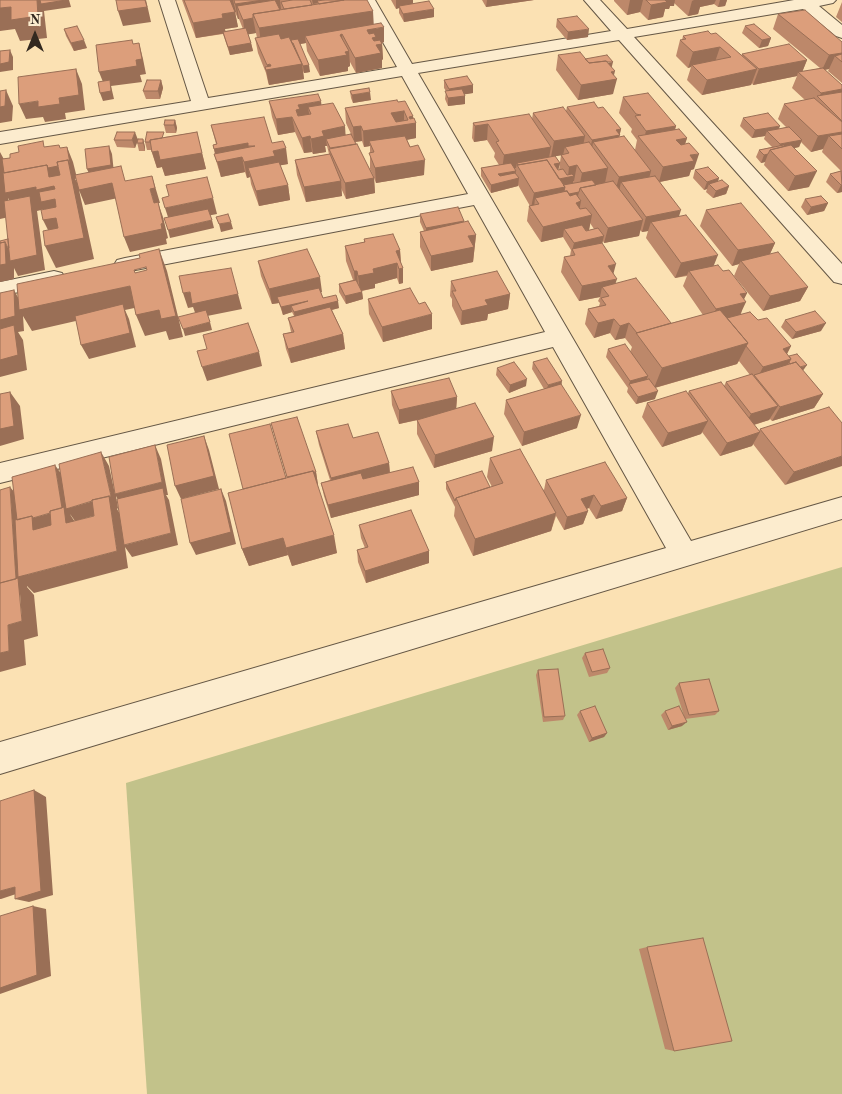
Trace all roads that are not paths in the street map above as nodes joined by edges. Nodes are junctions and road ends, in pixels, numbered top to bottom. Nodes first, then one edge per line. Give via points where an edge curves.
1 (167, 0) edge
2 (367, 0) edge
3 (592, 0) edge
4 (828, 0) edge
5 (804, 2) edge
6 (842, 33) edge
7 (623, 34) junction
8 (407, 70) junction
9 (201, 105) junction
10 (0, 138) edge
11 (480, 198) junction
12 (108, 268) edge
13 (69, 276) edge
14 (842, 277) edge
15 (0, 289) edge
16 (560, 337) junction
17 (0, 473) edge
18 (842, 508) edge
19 (684, 555) junction
20 (0, 758) edge

1 - 9 street
2 - 8 street
3 - 7 street
4 - 5 street
5 - 6 street
5 - 7 street
7 - 8 street
7 - 14 street
8 - 9 street
8 - 11 street
9 - 10 street
11 - 12 street
11 - 16 street
13 - 15 street
16 - 17 street
16 - 19 street
18 - 19 street
19 - 20 street

